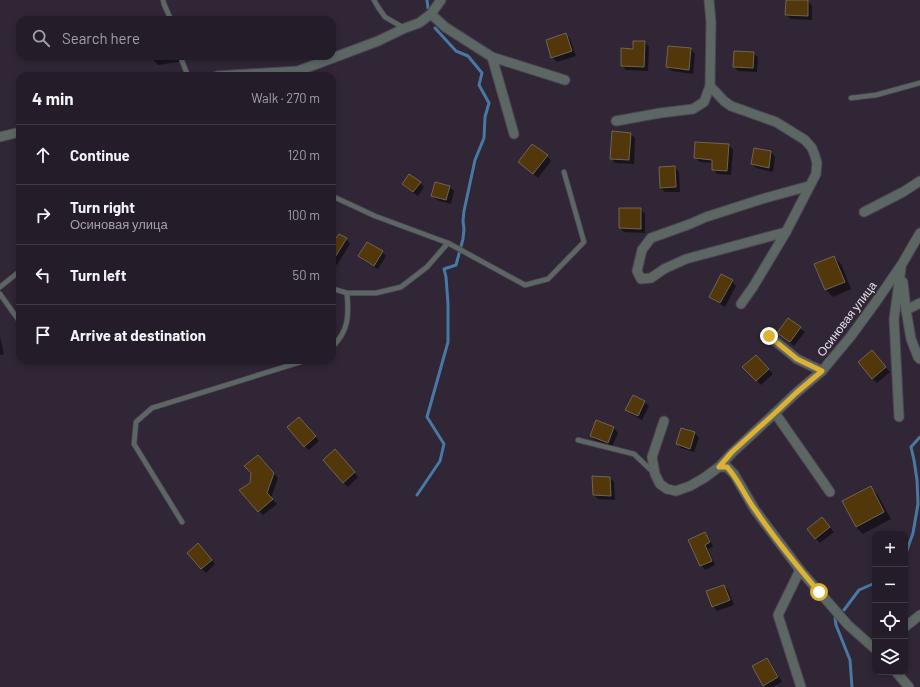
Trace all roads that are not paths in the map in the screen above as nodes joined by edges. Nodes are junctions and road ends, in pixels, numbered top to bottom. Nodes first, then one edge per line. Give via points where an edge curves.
1 (163, 0) edge
2 (374, 0) edge
3 (441, 0) edge
4 (709, 0) edge
5 (431, 14) junction
6 (169, 16) edge
7 (405, 28) junction
8 (336, 56) edge
9 (492, 57) junction
10 (182, 60) edge
11 (326, 60) edge
12 (186, 72) edge
13 (271, 72) edge
14 (565, 80) dead end
15 (920, 83) edge
16 (710, 86) junction
17 (851, 98) dead end
18 (616, 121) dead end
19 (16, 133) edge
20 (514, 134) dead end
21 (0, 138) edge
22 (564, 172) dead end
23 (920, 181) edge
24 (809, 186) junction
25 (336, 198) edge
26 (864, 212) dead end
27 (786, 232) junction
28 (920, 233) edge
29 (448, 243) junction
30 (902, 264) junction
31 (16, 274) edge
32 (0, 287) edge
33 (336, 290) edge
34 (346, 293) junction
35 (0, 294) edge
36 (920, 303) edge
37 (741, 304) dead end
38 (906, 310) junction
39 (16, 316) edge
40 (769, 336) dead end
41 (336, 344) edge
42 (919, 359) edge
43 (294, 364) edge
44 (822, 371) junction
45 (775, 413) junction
46 (899, 417) dead end
47 (664, 421) dead end
48 (578, 440) dead end
49 (719, 467) junction
50 (655, 474) junction
51 (830, 492) dead end
52 (182, 522) dead end
53 (800, 570) junction
54 (920, 615) edge
55 (908, 625) edge
56 (872, 646) edge
57 (899, 675) edge
58 (800, 687) edge
59 (910, 687) edge

1 - 6 lane
2 - 7 lane via 386,17
3 - 5 street
4 - 16 street
5 - 7 street via 419,23
5 - 9 street via 445,27
7 - 8 street
9 - 14 street
9 - 20 street
10 - 12 lane
11 - 13 street via 298,70
15 - 17 lane via 876,95
16 - 18 street via 704,102 693,109
16 - 24 street via 731,106 776,122 812,148 817,163 816,174
19 - 21 street
22 - 29 lane via 584,242 548,280 525,285
23 - 26 street
24 - 27 street
24 - 27 street via 706,217 651,238 642,250 637,271 641,279 651,278 686,259
25 - 29 lane via 375,216
27 - 37 street
28 - 30 street, Осиновая улица
29 - 34 lane via 427,266 401,287 376,293
30 - 38 street
30 - 44 street, Осиновая улица via 851,336
30 - 46 street via 894,319
31 - 32 lane
33 - 34 lane
34 - 41 lane via 346,324
35 - 39 lane
36 - 38 street
38 - 42 street via 911,339
40 - 44 street via 797,359
43 - 52 lane via 152,408 136,422 134,444
44 - 45 street, Осиновая улица
45 - 49 street, Осиновая улица
45 - 51 street
47 - 50 street via 652,457
48 - 50 lane via 634,454
49 - 50 street, Осиновая улица via 690,486 676,491 660,484
49 - 53 street via 727,467 734,474 755,510
53 - 56 street via 848,625
53 - 58 street via 778,615
54 - 55 street
57 - 59 street

